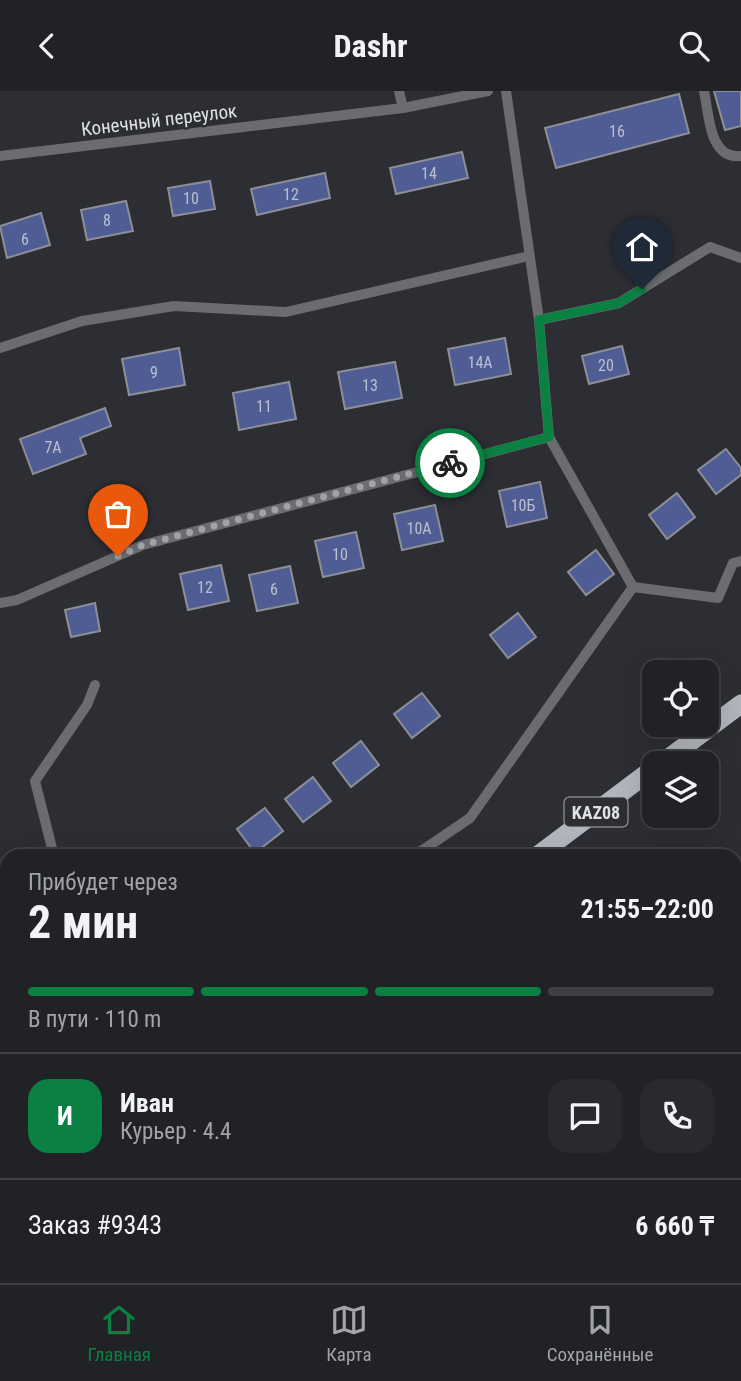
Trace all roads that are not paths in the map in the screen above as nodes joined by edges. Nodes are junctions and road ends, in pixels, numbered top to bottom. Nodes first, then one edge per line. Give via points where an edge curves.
1 (399, 91) edge
2 (488, 91) edge
3 (506, 91) edge
4 (704, 91) edge
5 (403, 108) junction
6 (0, 156) edge
7 (741, 156) edge
8 (529, 256) junction
9 (741, 258) edge
10 (539, 320) junction
11 (0, 348) edge
12 (549, 437) junction
13 (741, 561) edge
14 (634, 587) junction
15 (0, 603) edge
16 (95, 685) dead end
17 (741, 704) edge
18 (678, 751) edge
19 (642, 777) edge
20 (52, 849) edge
21 (424, 849) edge
22 (546, 849) edge

1 - 5 lane
2 - 5 lane, Конечный переулок
3 - 8 lane
4 - 7 lane via 716,144 724,154
5 - 6 lane, Конечный переулок
8 - 10 lane
8 - 11 lane via 286,312 174,306 82,321
9 - 10 lane via 710,247 619,303
10 - 12 lane
12 - 14 lane
12 - 15 lane via 143,545 17,600
13 - 14 lane via 733,563 718,598
14 - 21 lane via 470,818
16 - 20 lane via 87,705 35,781
17 - 18 highway
19 - 22 highway, KAZ08

